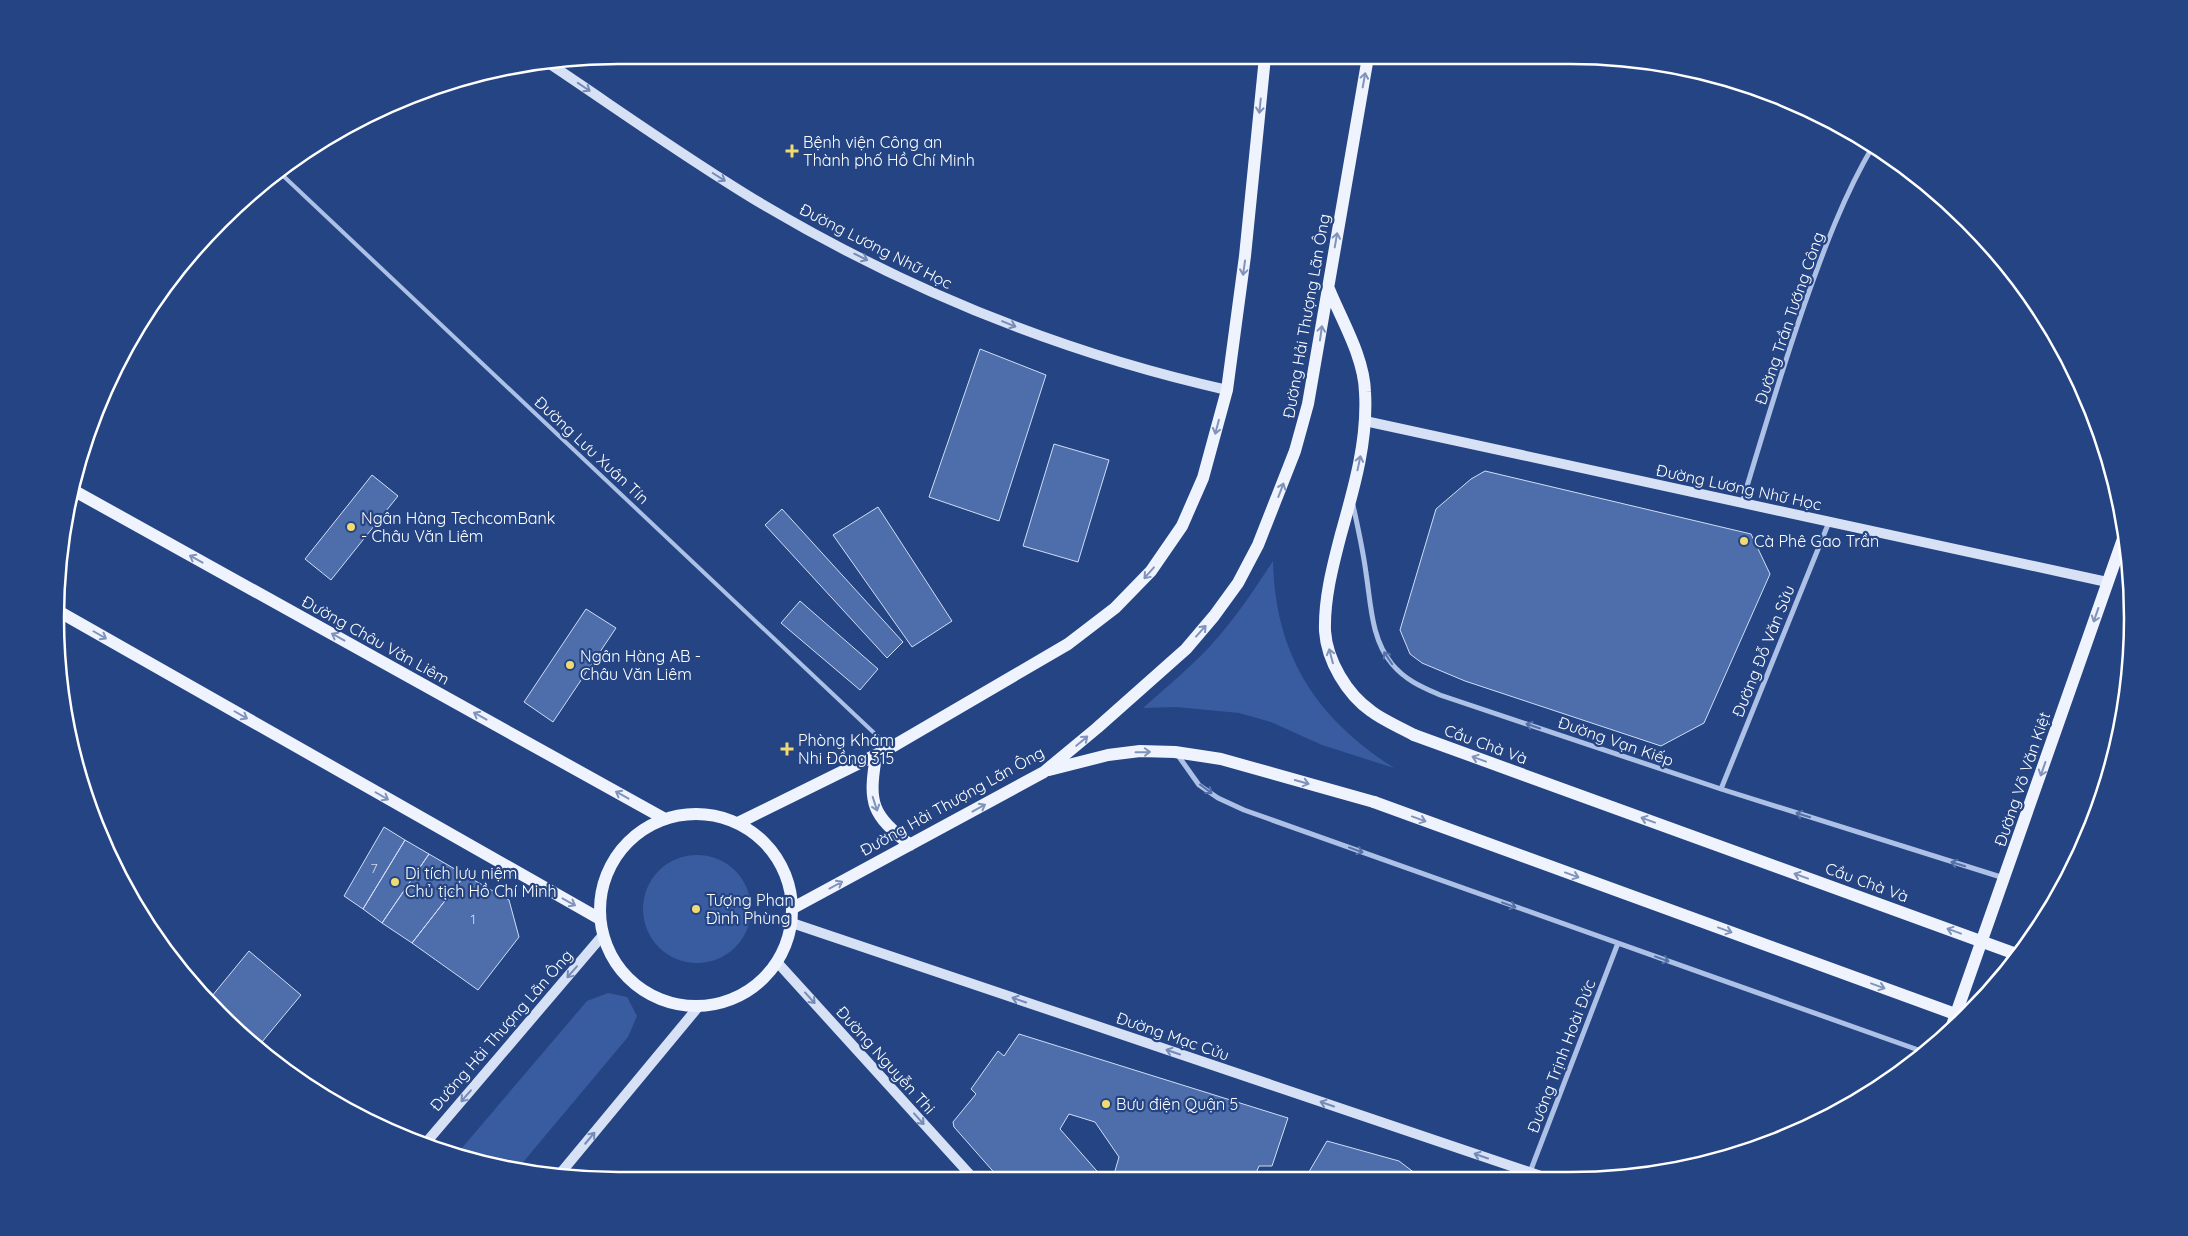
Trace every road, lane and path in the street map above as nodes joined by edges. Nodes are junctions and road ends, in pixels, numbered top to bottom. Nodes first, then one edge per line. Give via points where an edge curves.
1 (1264, 64) edge
2 (1367, 64) edge
3 (555, 67) edge
4 (1869, 152) edge
5 (284, 176) edge
6 (1328, 288) junction
7 (1227, 390) junction
8 (1365, 422) junction
9 (78, 493) edge
10 (1351, 498) junction
11 (1742, 503) junction
12 (1829, 522) junction
13 (2120, 547) edge
14 (2107, 582) junction
15 (64, 614) edge
16 (890, 748) junction
17 (1175, 752) junction
18 (876, 756) junction
19 (1044, 772) junction
20 (1721, 789) junction
21 (665, 819) junction
22 (738, 823) junction
23 (910, 845) junction
24 (2005, 878) junction
25 (793, 908) junction
26 (600, 919) junction
27 (792, 923) junction
28 (603, 935) junction
29 (1618, 944) junction
30 (2012, 952) edge
31 (777, 962) junction
32 (699, 1006) junction
33 (1957, 1015) edge
34 (1955, 1016) edge
35 (1917, 1050) edge
36 (429, 1139) edge
37 (564, 1169) edge
38 (968, 1172) edge
39 (1522, 1172) edge
40 (1529, 1172) edge

1 -> 7 main road via 1246,256
6 -> 2 main road, Đường Hải Thượng Lãn Ông
3 -> 7 street, Đường Lương Nhữ Học via 754,199 914,284 1086,353
4 - 11 street, Đường Trần Tướng Công via 1844,202 1818,266
5 - 16 lane, Đường Lưu Xuân Tín
6 - 8 main road, Cầu Chà Và via 1360,362 1366,390
19 -> 6 main road, Đường Hải Thượng Lãn Ông via 1186,648 1238,582 1265,529 1295,451 1308,404
7 -> 16 main road via 1203,478 1182,526 1151,571 1115,608 1068,644
10 -> 8 main road, Cầu Chà Và
8 - 11 street, Đường Lương Nhữ Học
21 -> 9 main road, Đường Châu Văn Liêm
20 -> 10 street, Đường Vạn Kiếp via 1440,695 1411,682 1392,664 1379,644
30 -> 10 main road, Cầu Chà Và, bridge via 1414,735 1371,711 1350,692 1334,665 1325,632 1335,556
11 - 12 street, Đường Lương Nhữ Học
12 - 14 street, Đường Lương Nhữ Học
12 - 20 street, Đường Đỗ Văn Sửu
13 - 14 main road, Đường Võ Văn Kiệt
14 -> 24 main road, Đường Võ Văn Kiệt
15 -> 26 main road
16 - 18 main road
19 -> 17 main road via 1108,755 1140,751
17 -> 29 street via 1199,785 1244,810
17 -> 33 main road, bridge via 1221,759 1374,802
18 - 22 main road
18 -> 23 main road via 871,784 877,812 889,828
23 -> 19 main road, Đường Hải Thượng Lãn Ông
24 -> 20 street, Đường Vạn Kiếp
21 - 22 main road via 689,814 714,815
21 - 26 main road via 636,835 617,855 603,887
22 - 25 main road via 756,834 783,867
25 -> 23 main road, Đường Hải Thượng Lãn Ông
24 - 34 main road, Đường Võ Văn Kiệt
25 - 27 main road
26 - 28 main road
27 - 31 main road
39 -> 27 street, Đường Mạc Cửu
28 - 32 main road via 613,958 628,978 649,994 673,1003
28 -> 36 street, Đường Hải Thượng Lãn Ông
29 -> 35 street
29 - 40 street, Đường Trịnh Hoài Đức
31 - 32 main road via 760,982 743,994 720,1003
31 -> 38 street, Đường Nguyễn Thi
37 -> 32 street

